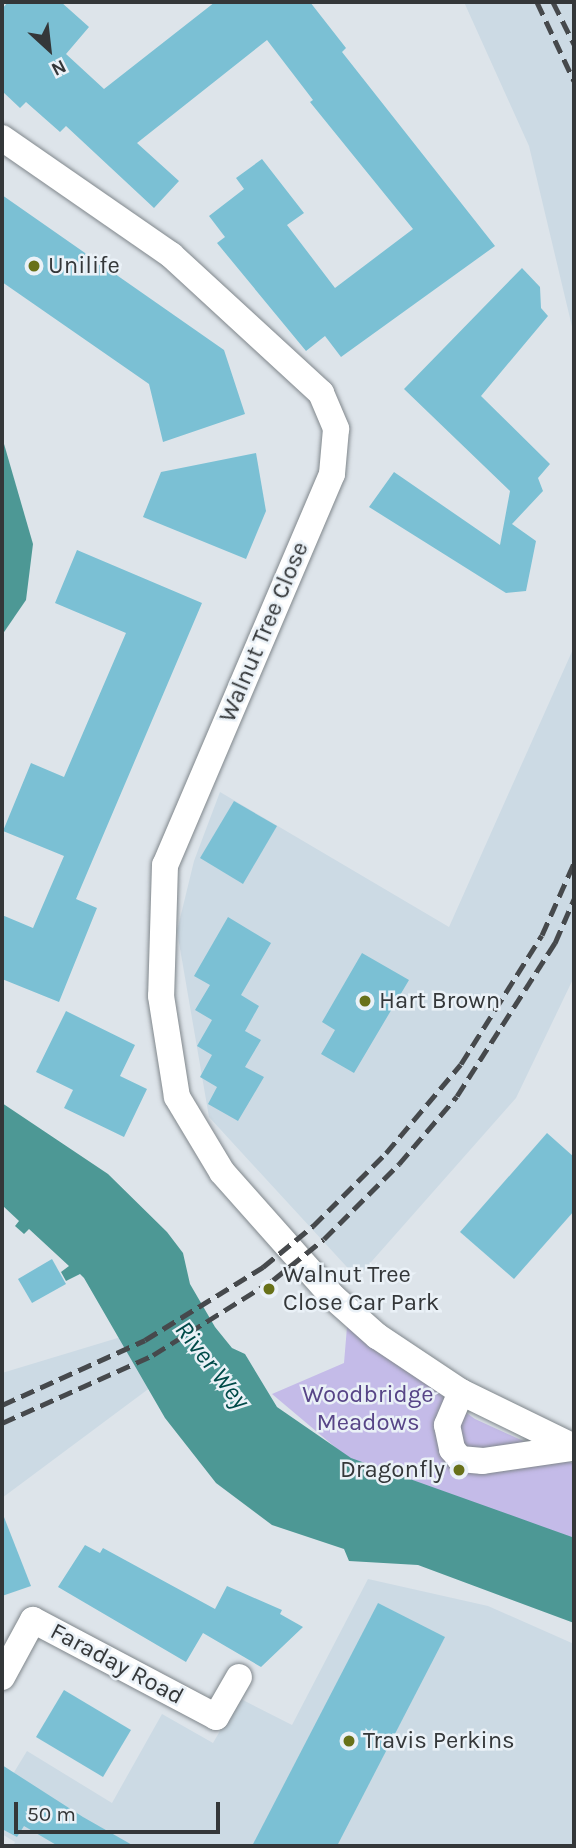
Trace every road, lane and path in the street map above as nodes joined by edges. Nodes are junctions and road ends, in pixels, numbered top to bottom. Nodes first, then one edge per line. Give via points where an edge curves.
1 (2, 138) edge
2 (461, 1392) junction
3 (574, 1447) edge
4 (2, 1676) edge
5 (239, 1677) dead end

1 - 2 street, Walnut Tree Close via 171,255 321,393 336,429 332,474 165,865 160,888 162,1010 177,1097 222,1172 333,1297 377,1336
2 - 3 street
2 - 3 street via 447,1426 452,1449 460,1458 483,1461
4 - 5 street, Faraday Road via 33,1620 216,1717

